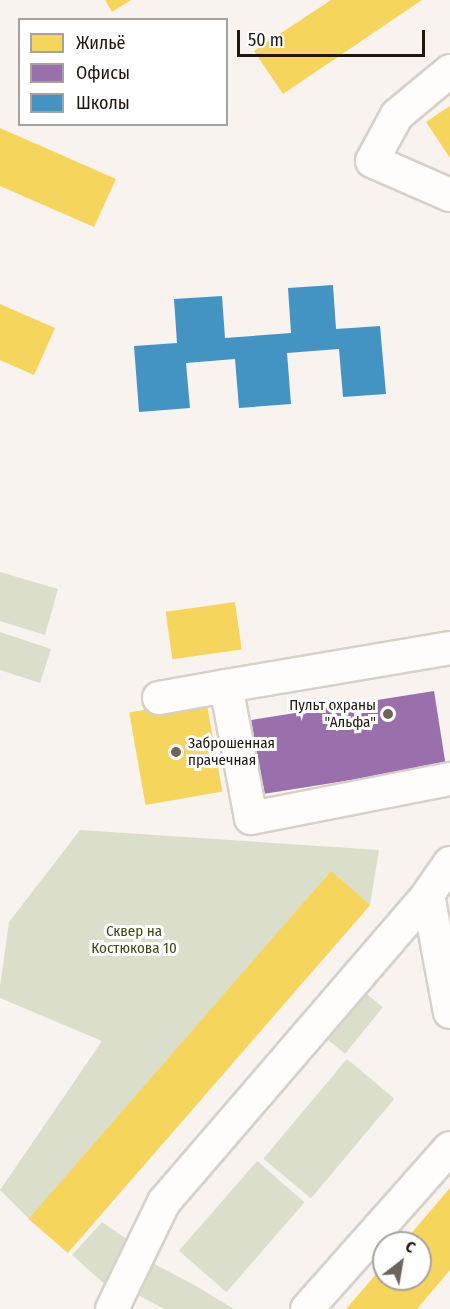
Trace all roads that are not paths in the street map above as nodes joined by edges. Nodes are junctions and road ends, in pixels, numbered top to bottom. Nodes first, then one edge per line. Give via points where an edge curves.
1 (450, 71) edge
2 (450, 195) edge
3 (450, 648) edge
4 (226, 687) junction
5 (159, 698) dead end
6 (450, 779) edge
7 (450, 863) edge
8 (429, 896) junction
9 (450, 1012) edge
10 (450, 1148) edge
11 (112, 1309) edge
12 (307, 1309) edge

1 - 2 lane via 397,115 372,161
3 - 4 lane
4 - 5 lane
4 - 6 lane via 251,819
7 - 8 lane
8 - 9 lane
8 - 11 lane via 164,1202
10 - 12 lane

